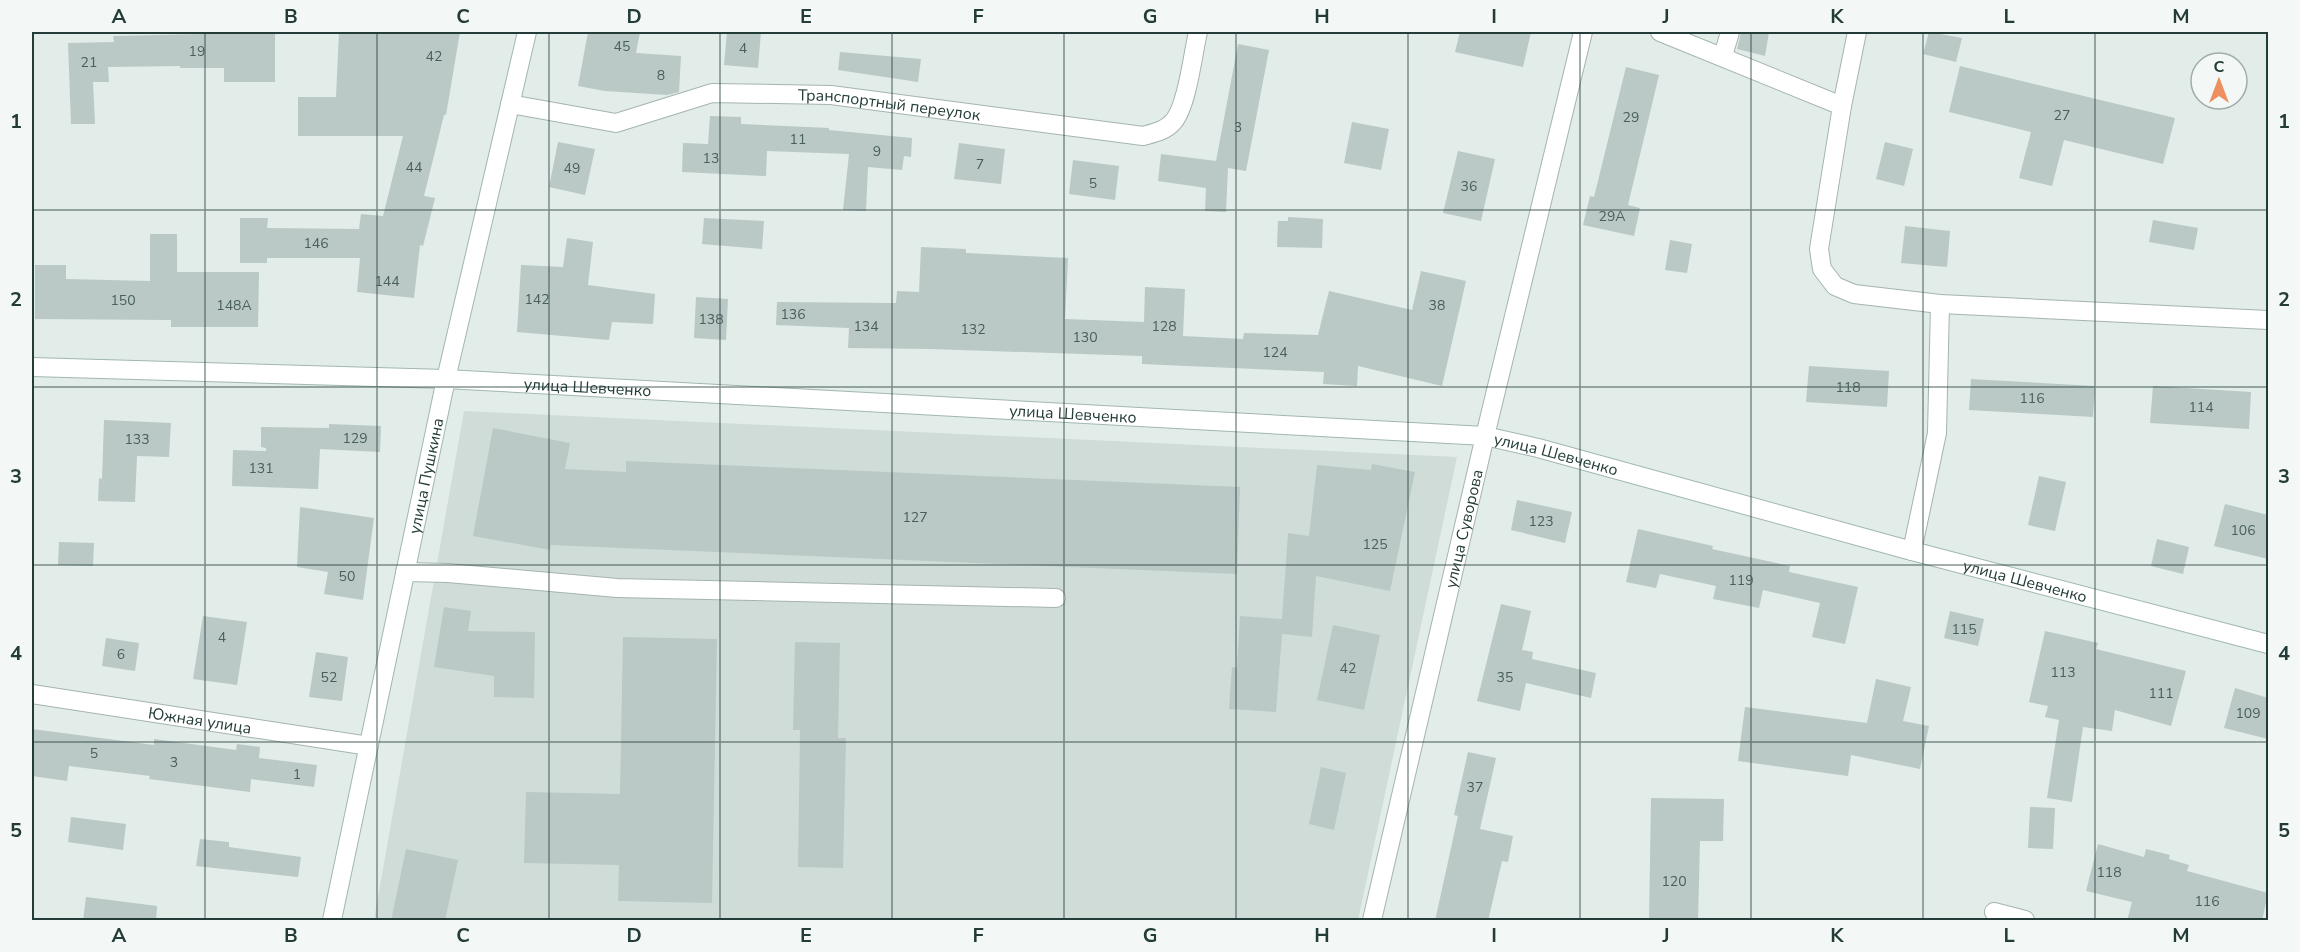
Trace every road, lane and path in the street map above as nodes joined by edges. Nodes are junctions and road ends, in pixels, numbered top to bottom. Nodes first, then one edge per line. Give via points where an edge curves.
1 (526, 32) edge
2 (1198, 32) edge
3 (1582, 32) edge
4 (1660, 32) edge
5 (1730, 32) edge
6 (1857, 32) edge
7 (1723, 56) junction
8 (510, 105) junction
9 (1842, 106) junction
10 (1940, 304) junction
11 (2268, 320) edge
12 (32, 366) edge
13 (446, 379) junction
14 (1485, 436) junction
15 (1912, 551) junction
16 (405, 572) junction
17 (1056, 598) dead end
18 (2268, 644) edge
19 (32, 694) edge
20 (369, 746) junction
21 (1994, 912) dead end
22 (332, 921) edge
23 (1372, 921) edge
24 (2025, 921) edge

1 - 8 street, улица Пушкина
2 - 8 street, Транспортный переулок via 1182,107 1173,123 1143,136 831,95 712,93 616,123
3 - 14 street, улица Суворова
4 - 7 street
5 - 7 street
6 - 9 street
7 - 9 street
8 - 13 street, улица Пушкина
9 - 10 street via 1819,249 1822,269 1835,286 1854,294
10 - 11 street
10 - 15 street via 1937,433
12 - 13 street, улица Шевченко
13 - 14 street, улица Шевченко
13 - 16 street, улица Пушкина
14 - 15 street, улица Шевченко
14 - 23 street, улица Суворова
15 - 18 street, улица Шевченко
16 - 17 street via 617,588
16 - 20 street, улица Пушкина
19 - 20 street, Южная улица
20 - 22 street, улица Пушкина
21 - 24 street

